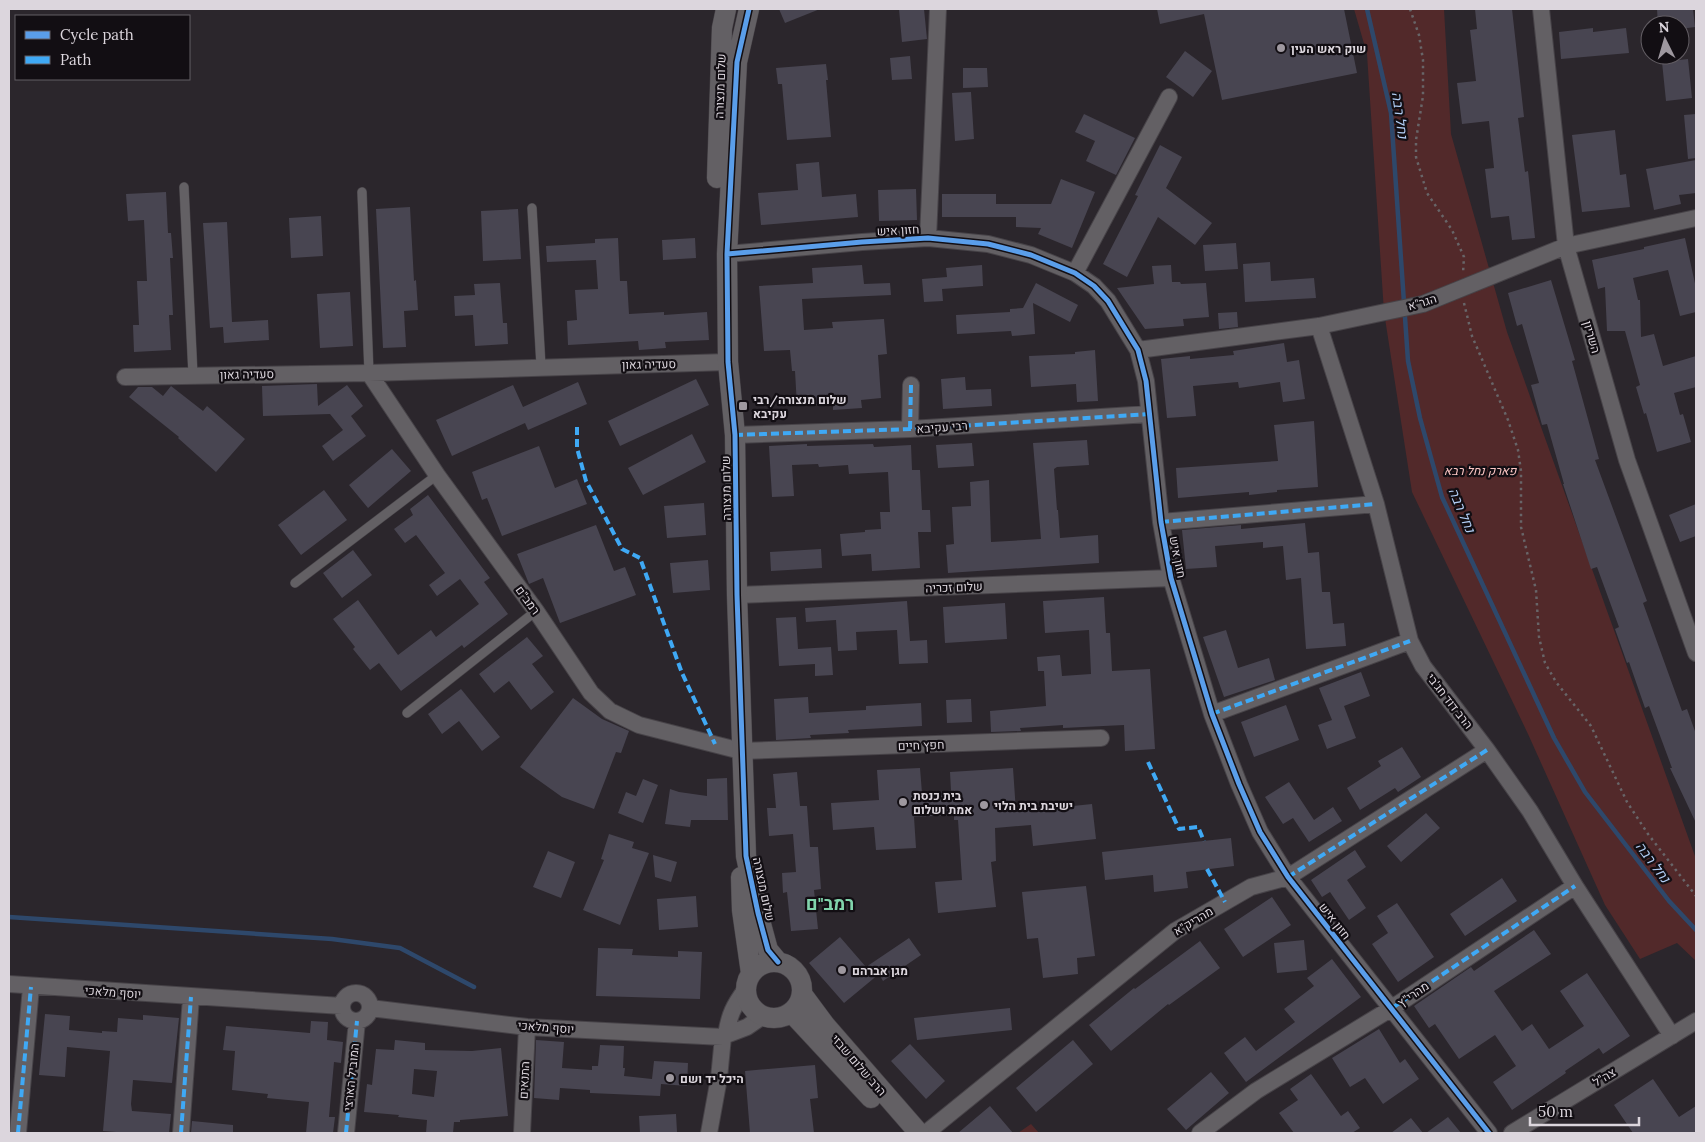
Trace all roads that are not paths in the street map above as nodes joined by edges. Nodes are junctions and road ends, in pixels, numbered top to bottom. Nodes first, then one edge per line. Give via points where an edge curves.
1 (726, 9) edge
2 (749, 9) edge
3 (938, 9) edge
4 (1541, 9) edge
5 (1169, 97) dead end
6 (184, 187) dead end
7 (362, 192) dead end
8 (532, 208) dead end
9 (1696, 218) edge
10 (928, 238) junction
11 (1566, 246) junction
12 (727, 254) junction
13 (1075, 273) junction
14 (1318, 326) junction
15 (1138, 350) junction
16 (728, 362) junction
17 (541, 366) junction
18 (369, 372) junction
19 (193, 375) junction
20 (125, 377) dead end
21 (911, 385) dead end
22 (1149, 414) junction
23 (910, 429) junction
24 (735, 435) junction
25 (437, 475) junction
26 (1376, 504) junction
27 (1161, 522) junction
28 (1171, 578) junction
29 (295, 583) dead end
30 (738, 595) junction
31 (536, 611) junction
32 (1410, 640) junction
33 (1696, 653) edge
34 (407, 713) dead end
35 (1212, 714) junction
36 (1101, 738) dead end
37 (1487, 750) junction
38 (742, 751) junction
39 (746, 856) junction
40 (1288, 877) junction
41 (1575, 886) junction
42 (778, 962) junction
43 (748, 981) junction
44 (9, 984) edge
45 (31, 986) junction
46 (802, 994) junction
47 (191, 997) junction
48 (342, 1006) junction
49 (370, 1008) junction
50 (1392, 1008) junction
51 (791, 1012) junction
52 (763, 1016) junction
53 (357, 1021) junction
54 (1696, 1021) edge
55 (527, 1027) junction
56 (724, 1036) junction
57 (1672, 1036) junction
58 (18, 1133) edge
59 (181, 1133) edge
60 (346, 1133) edge
61 (522, 1133) edge
62 (709, 1133) edge
63 (904, 1133) edge
64 (919, 1133) edge
65 (926, 1133) edge
66 (1200, 1133) edge
67 (1489, 1133) edge
68 (1512, 1133) edge

1 - 12 street, שלום מנצורה via 722,28 717,181
2 - 12 street, שלום מנצורה via 737,62
3 - 10 street
4 - 11 street, השריון
5 - 13 street
6 - 19 lane
7 - 18 lane
8 - 17 lane
9 - 11 street, הגר"א
10 - 12 street, חזון איש
10 - 13 street, חזון איש via 988,244 1031,255
11 - 14 street, הגר"א via 1423,304
11 - 33 street, השריון via 1626,460
12 - 16 street, שלום מנצורה
13 - 15 street, חזון איש via 1108,301
14 - 15 street, הגר"א
14 - 26 street, הרב דוד חג'בי
15 - 22 street, חזון איש via 1146,381
16 - 17 street, סעדיה גאון
16 - 24 street, שלום מנצורה
17 - 18 street, סעדיה גאון
18 - 19 street, סעדיה גאון
18 - 25 street, רמב"ם
19 - 20 street, סעדיה גאון
21 - 23 street
22 - 23 street, רבי עקיבא
22 - 27 street, חזון איש
23 - 24 street, רבי עקיבא
24 - 30 street, שלום מנצורה
25 - 29 lane
25 - 31 street, רמב"ם
26 - 27 street, חזון איש
26 - 32 street, הרב דוד חג'בי
27 - 28 street, חזון איש
28 - 30 street, שלום זכריה
28 - 35 street, חזון איש
30 - 38 street, שלום מנצורה
31 - 34 lane
31 - 38 street, רמב"ם via 591,693 610,711 639,725
32 - 35 street
32 - 37 street, הרב דוד חג'בי via 1423,666
35 - 40 street, חזון איש via 1260,832
36 - 38 street, חפץ חיים
37 - 40 street, מהריק"א
37 - 41 street, הרב דוד חג'בי via 1548,838
38 - 39 street, שלום מנצורה
39 - 42 street, שלום מנצורה via 768,950
39 - 43 street, שלום מנצורה via 740,882
40 - 50 street, חזון איש
40 - 65 street, מהריק"א via 1251,887 1175,931
41 - 50 street, מהרי"ץ
41 - 57 street, הרב דוד חג'בי
42 - 43 street via 758,966
42 - 46 street via 795,971 801,982
43 - 52 street via 745,993 748,1003
43 - 56 street via 728,1019
44 - 45 street, יוסף מלאכי
45 - 47 street, יוסף מלאכי
45 - 58 street
46 - 51 street
46 - 64 street, הרב שלום שבזי
47 - 48 street, יוסף מלאכי
47 - 59 street
48 - 49 street via 347,997 356,993 367,998
48 - 53 street via 345,1015
49 - 53 street via 366,1017
49 - 55 street, יוסף מלאכי
50 - 66 street, מהרי"ץ via 1256,1091
50 - 67 street, חזון איש
51 - 52 street via 780,1017
51 - 63 street, הרב שלום שבזי
52 - 56 street
53 - 60 street, המוביל הארצי
54 - 57 street, צה"ל
55 - 56 street, יוסף מלאכי
55 - 61 street, התנאים
56 - 62 street
57 - 68 street, צה"ל

